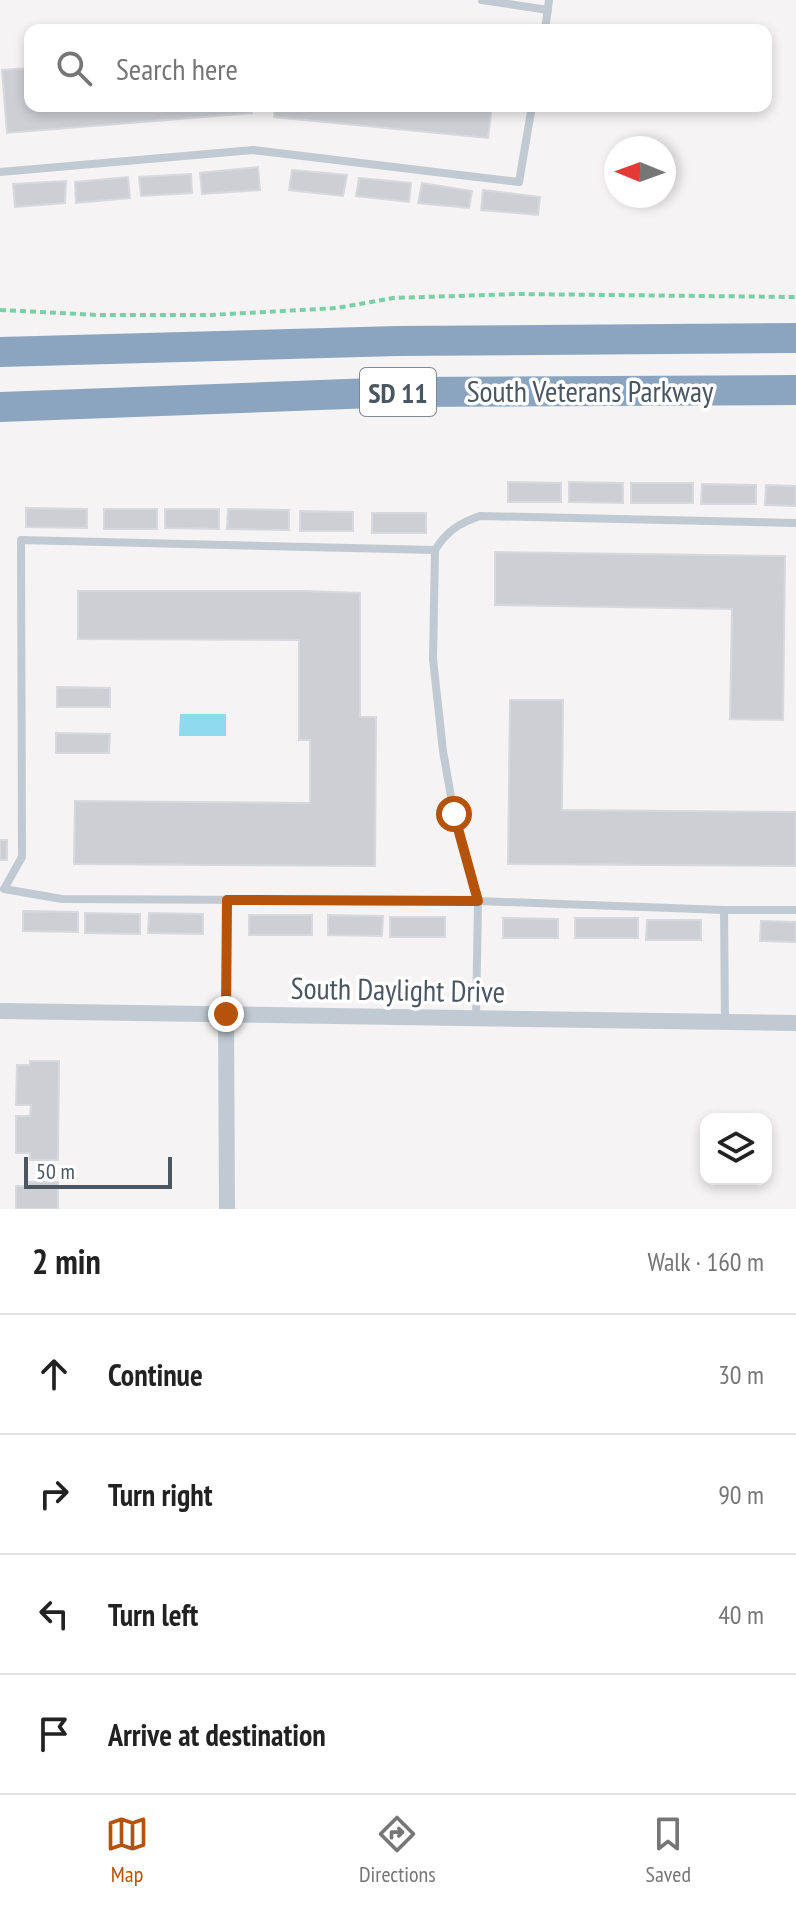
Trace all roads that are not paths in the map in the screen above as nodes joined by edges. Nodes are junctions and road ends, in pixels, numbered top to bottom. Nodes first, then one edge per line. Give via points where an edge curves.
1 (482, 0) edge
2 (549, 0) edge
3 (548, 10) junction
4 (546, 24) edge
5 (531, 112) edge
6 (0, 172) edge
7 (796, 338) edge
8 (0, 352) edge
9 (796, 390) edge
10 (0, 407) edge
11 (796, 523) edge
12 (435, 550) junction
13 (2, 891) edge
14 (227, 900) junction
15 (478, 901) junction
16 (724, 910) junction
17 (796, 910) edge
18 (0, 1011) edge
19 (226, 1014) junction
20 (476, 1018) junction
21 (725, 1022) junction
22 (796, 1023) edge
23 (227, 1209) edge

1 - 3 lane
2 - 3 lane
3 - 4 lane
5 - 6 lane via 519,182 253,150
7 - 8 highway, South Veterans Parkway / SD 11 via 397,341
9 - 10 highway, South Veterans Parkway / SD 11 via 400,392
11 - 12 lane via 480,516 445,534
12 - 13 lane via 21,540 22,857
12 - 15 lane via 433,659 443,751
13 - 14 lane via 62,899
14 - 15 lane
14 - 19 lane
15 - 16 lane
15 - 20 lane
16 - 17 lane
16 - 21 lane
18 - 19 street, South Daylight Drive
19 - 20 street, South Daylight Drive
19 - 23 street
20 - 21 street, South Daylight Drive
21 - 22 street, South Daylight Drive

